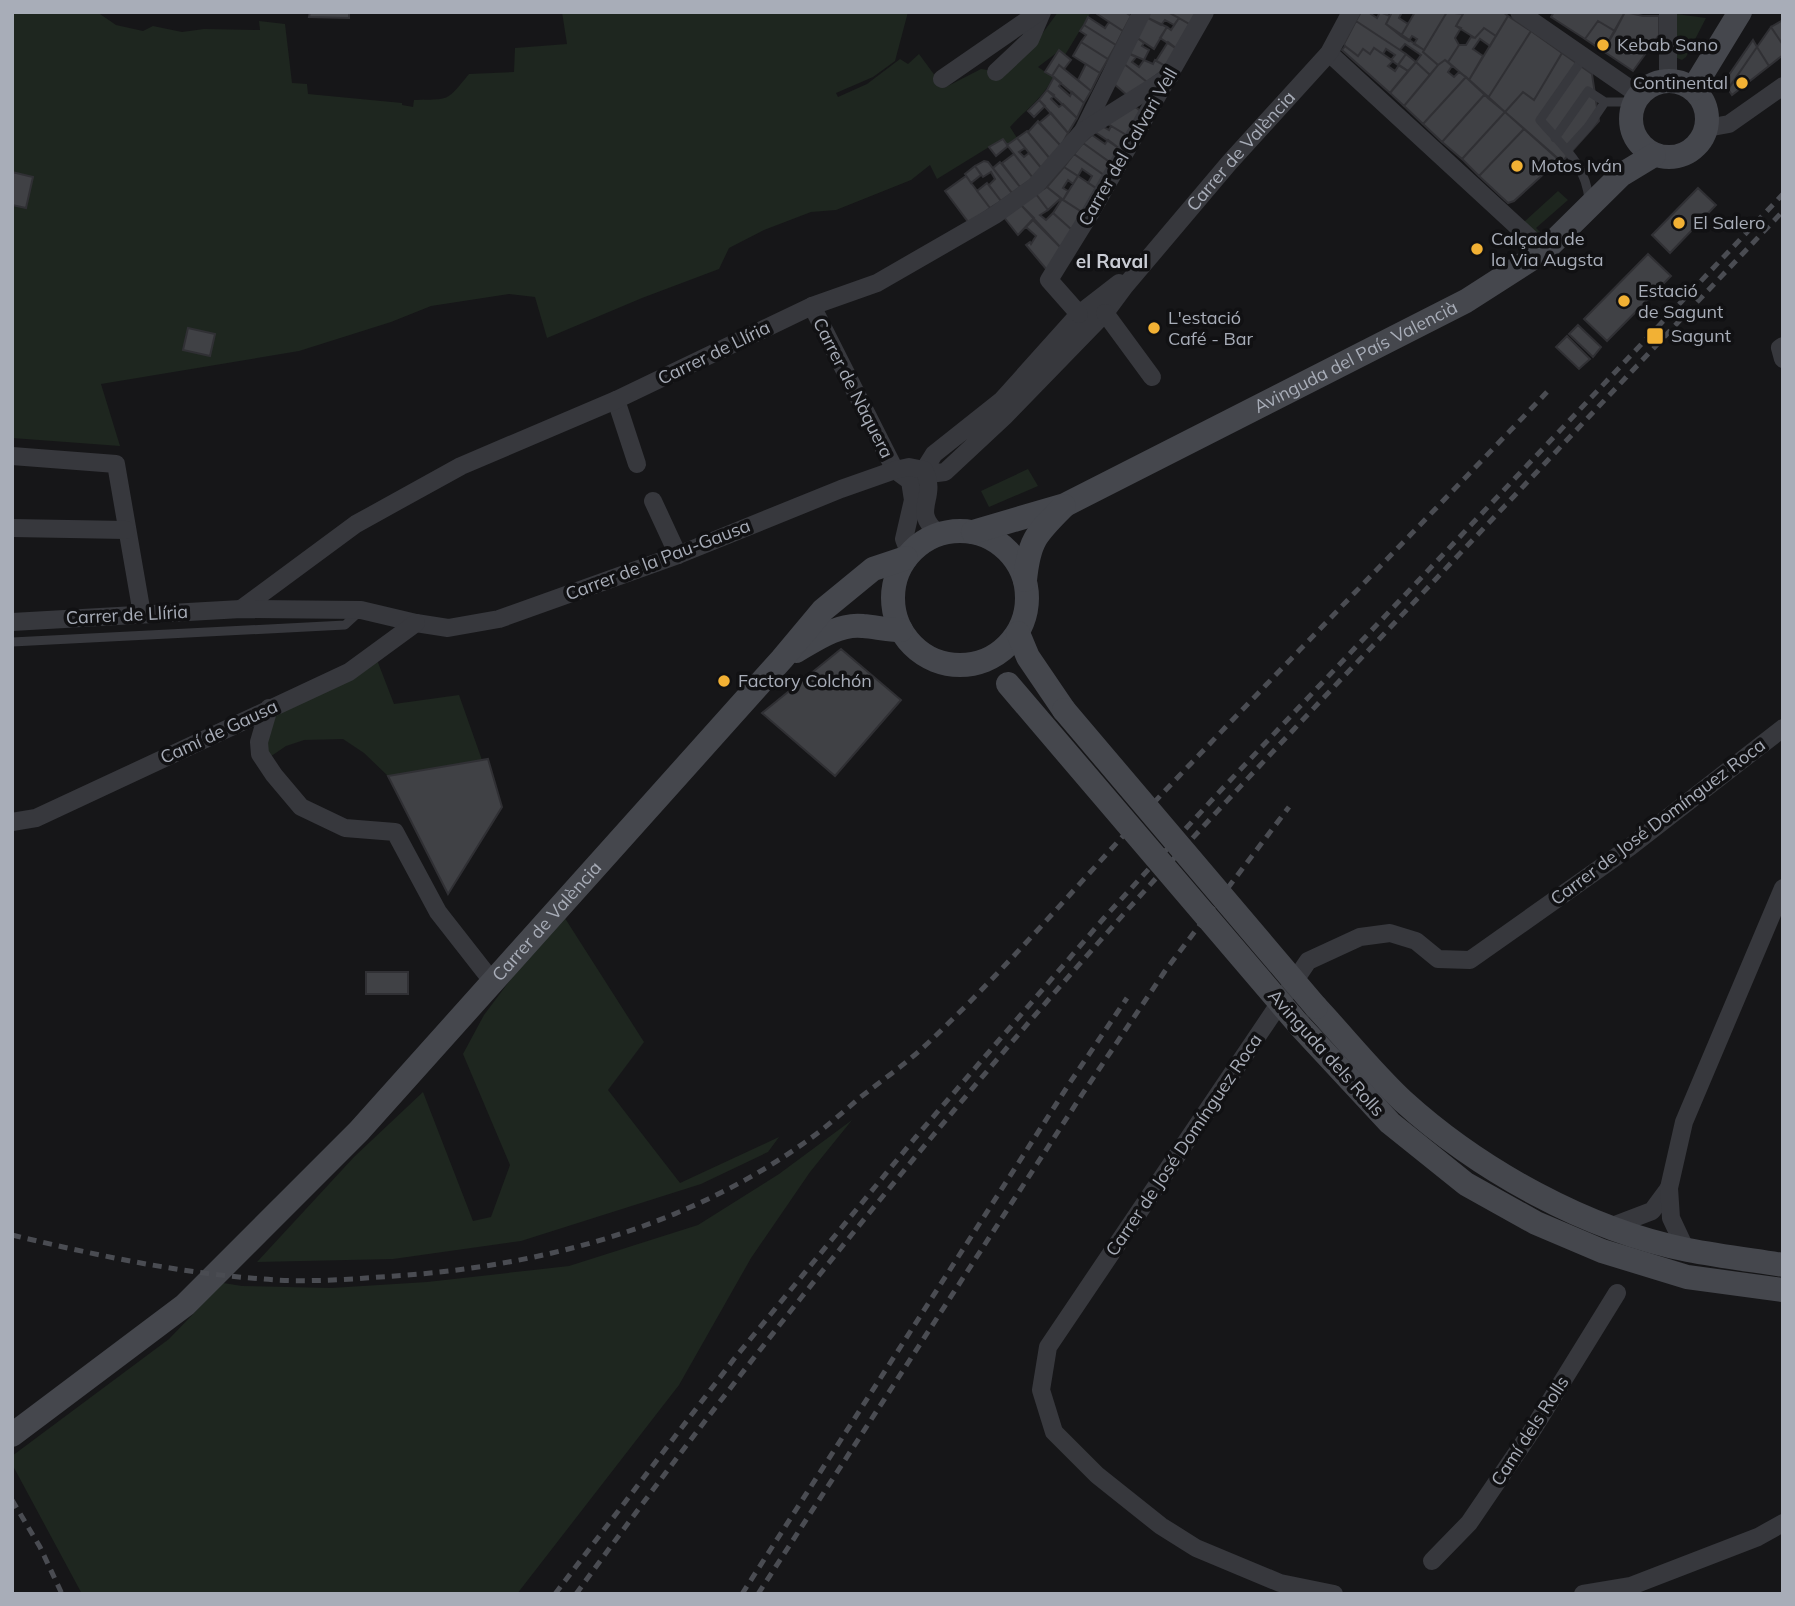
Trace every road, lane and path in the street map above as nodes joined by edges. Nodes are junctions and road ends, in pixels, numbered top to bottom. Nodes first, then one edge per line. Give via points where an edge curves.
1 (1041, 12) edge
2 (1142, 12) edge
3 (1205, 12) edge
4 (1351, 12) edge
5 (1519, 12) edge
6 (1668, 12) edge
7 (1722, 12) edge
8 (1741, 12) edge
9 (1329, 53) junction
10 (1584, 57) junction
11 (996, 72) dead end
12 (1170, 76) junction
13 (942, 79) dead end
14 (1680, 84) junction
15 (1783, 86) edge
16 (1638, 99) junction
17 (1605, 102) junction
18 (1707, 128) junction
19 (1083, 131) junction
20 (1633, 135) junction
21 (1555, 138) junction
22 (1567, 150) junction
23 (1654, 155) junction
24 (1621, 175) junction
25 (1590, 206) junction
26 (1544, 251) junction
27 (1125, 286) junction
28 (812, 306) junction
29 (1105, 313) junction
30 (1079, 314) junction
31 (1783, 346) edge
32 (1783, 359) edge
33 (1152, 377) dead end
34 (616, 400) junction
35 (12, 456) edge
36 (637, 464) dead end
37 (930, 469) junction
38 (895, 470) junction
39 (653, 501) dead end
40 (1065, 505) junction
41 (12, 528) edge
42 (126, 530) junction
43 (973, 532) junction
44 (939, 534) junction
45 (678, 555) junction
46 (908, 555) junction
47 (1026, 580) junction
48 (241, 609) junction
49 (361, 610) junction
50 (142, 614) junction
51 (12, 622) edge
52 (416, 623) junction
53 (901, 630) junction
54 (1018, 633) junction
55 (12, 642) edge
56 (782, 659) junction
57 (969, 665) junction
58 (269, 708) junction
59 (1783, 728) edge
60 (12, 822) edge
61 (1783, 888) edge
62 (492, 981) junction
63 (1670, 1188) junction
64 (1606, 1239) junction
65 (1686, 1250) junction
66 (1783, 1265) edge
67 (1783, 1290) edge
68 (1617, 1293) dead end
69 (12, 1435) edge
70 (1783, 1523) edge
71 (1432, 1561) dead end
72 (1334, 1594) edge
73 (1583, 1594) edge

1 - 11 street via 1030,40
1 - 13 street
2 - 19 street
3 - 12 street, Carrer del Calvari Vell
4 - 9 street, Carrer de València
5 - 10 street
6 - 14 street
7 - 14 main road
8 - 14 main road
9 - 26 street
9 - 27 street, Carrer de València
10 - 16 street
10 - 21 lane via 1540,120
12 - 19 street, Carrer de Llíria
12 - 30 street, Carrer del Calvari Vell via 1049,280
14 - 16 main road via 1652,85
14 - 18 main road via 1706,107
15 - 18 street via 1729,124
16 - 17 lane
16 - 20 main road via 1630,116
17 - 21 lane via 1588,91
17 - 22 lane
18 - 23 main road via 1694,150 1670,158
19 - 28 street, Carrer de Llíria via 1035,186 995,215 877,284
20 - 23 main road
20 - 24 main road, Avinguda del País Valencià
21 - 22 lane
22 - 25 lane via 1587,182
23 - 24 main road, Avinguda del País Valencià
24 - 25 main road, Avinguda del País Valencià
25 - 26 main road, Avinguda del País Valencià
26 - 40 main road, Avinguda del País Valencià via 1466,301
27 - 29 street, Carrer de València
27 - 30 street, Carrer de València via 1119,284
28 - 34 street, Carrer de Llíria
28 - 38 street, Carrer de Nàquera
29 - 33 street
29 - 37 street, Carrer de València via 945,472
30 - 37 street, Carrer de València via 1002,400 934,454
31 - 32 street
34 - 36 street
34 - 48 street, Carrer de Llíria via 461,466 356,524
35 - 42 street via 116,464
37 - 38 street
37 - 44 street via 924,514 927,524
38 - 45 street, Carrer de la Pau-Gausa
38 - 46 street, Carrer de Nàquera via 910,481 913,500 904,539
39 - 45 street
40 - 43 main road, Avinguda del País Valencià
40 - 47 main road, Avinguda del País Valencià via 1041,528 1028,552
41 - 42 street
42 - 50 street
43 - 44 main road
43 - 47 main road via 996,541 1015,558
44 - 46 main road
45 - 52 street, Carrer de la Pau-Gausa via 499,619 448,628
46 - 53 main road via 895,581 894,606
46 - 56 main road, Carrer de València via 873,569 843,593
47 - 54 main road via 1027,607
48 - 49 street, Carrer de Llíria
48 - 50 street, Carrer de Llíria
49 - 52 street, Carrer de la Pau-Gausa
49 - 55 lane via 345,625
50 - 51 street, Carrer de Llíria
52 - 58 street, Camí de Gausa via 349,672
53 - 56 main road, Carrer de València via 860,625 826,634
53 - 57 main road via 918,651 942,663
54 - 57 main road via 1005,648
54 - 64 main road, Avinguda dels Rolls, bridge via 1028,657 1064,710 1316,1007 1403,1100 1477,1158
56 - 62 main road, Carrer de València
57 - 64 main road, Avinguda dels Rolls, bridge via 1008,684 1299,1026 1390,1123 1466,1184 1536,1223
58 - 60 street, Camí de Gausa via 36,818
58 - 62 street via 259,742 260,754 274,775 301,807 345,828 395,832 438,912
59 - 72 street, Carrer de José Domínguez Roca via 1630,847 1470,960 1438,958 1416,942 1390,933 1360,937 1308,961 1048,1348 1041,1390 1054,1432 1097,1475 1196,1548 1280,1583
61 - 63 street via 1684,1122
62 - 69 main road, Carrer de València via 359,1131 185,1305
63 - 64 street via 1652,1211
63 - 65 street via 1671,1218
64 - 65 main road, Avinguda dels Rolls
64 - 67 main road, Avinguda dels Rolls via 1687,1277
65 - 66 main road, Avinguda dels Rolls
68 - 71 street, Camí dels Rolls via 1469,1524
70 - 73 street via 1631,1586

